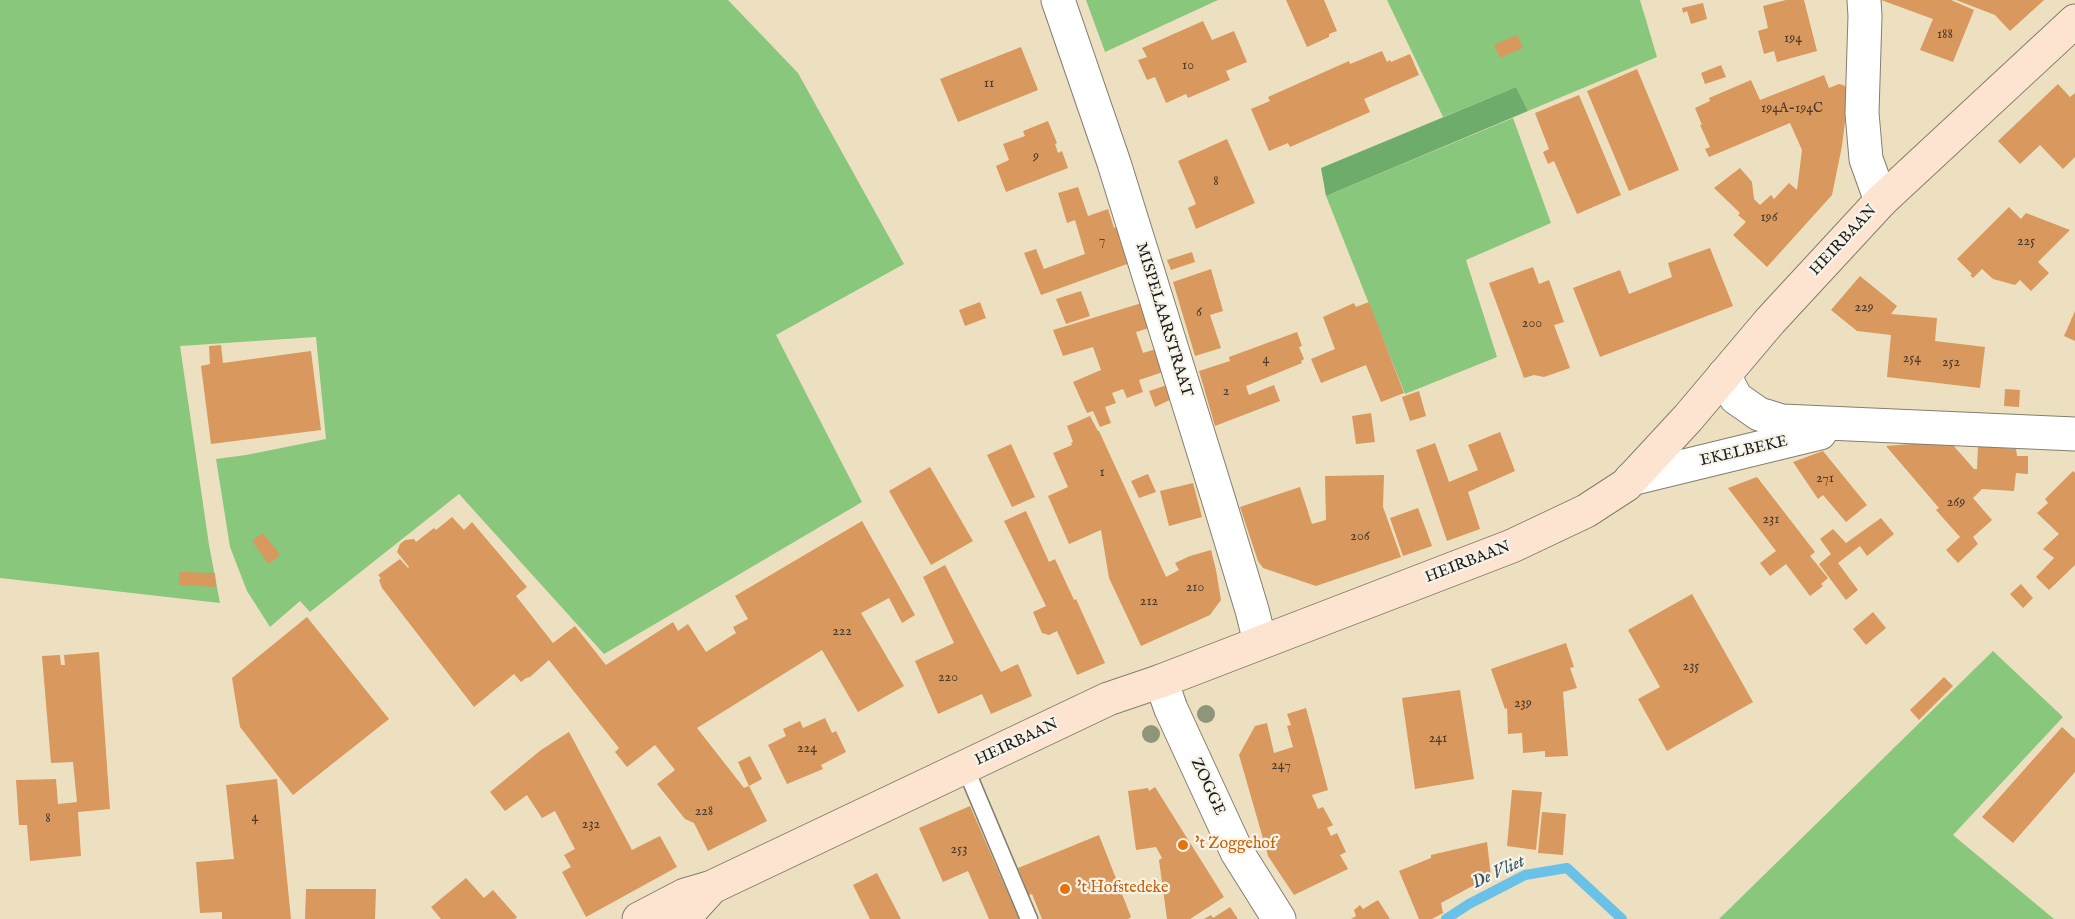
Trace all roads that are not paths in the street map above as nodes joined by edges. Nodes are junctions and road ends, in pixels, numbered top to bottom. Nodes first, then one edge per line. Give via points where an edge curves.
1 (1058, 0) edge
2 (1864, 0) edge
3 (2075, 21) edge
4 (1881, 201) junction
5 (1724, 375) junction
6 (1856, 425) junction
7 (2075, 434) edge
8 (1631, 478) junction
9 (1260, 642) junction
10 (1161, 681) junction
11 (965, 767) junction
12 (712, 887) junction
13 (639, 919) edge
14 (679, 919) edge
15 (1029, 919) edge
16 (1279, 919) edge

1 - 9 street, MISPELAARSTRAAT via 1114,163
2 - 4 street via 1862,113 1866,159
3 - 4 main road, HEIRBAAN
4 - 5 main road, HEIRBAAN
5 - 6 street, EKELBEKE via 1736,398 1759,414 1782,421
5 - 8 main road, HEIRBAAN
6 - 7 street, EKELBEKE
6 - 8 street, EKELBEKE
8 - 9 main road, HEIRBAAN via 1586,511 1512,546
9 - 10 main road, HEIRBAAN
10 - 11 main road, HEIRBAAN via 1108,699
10 - 16 street, ZOGGE via 1237,852
11 - 12 main road, HEIRBAAN
11 - 15 lane
12 - 13 main road, HEIRBAAN via 685,895
12 - 14 main road, HEIRBAAN

